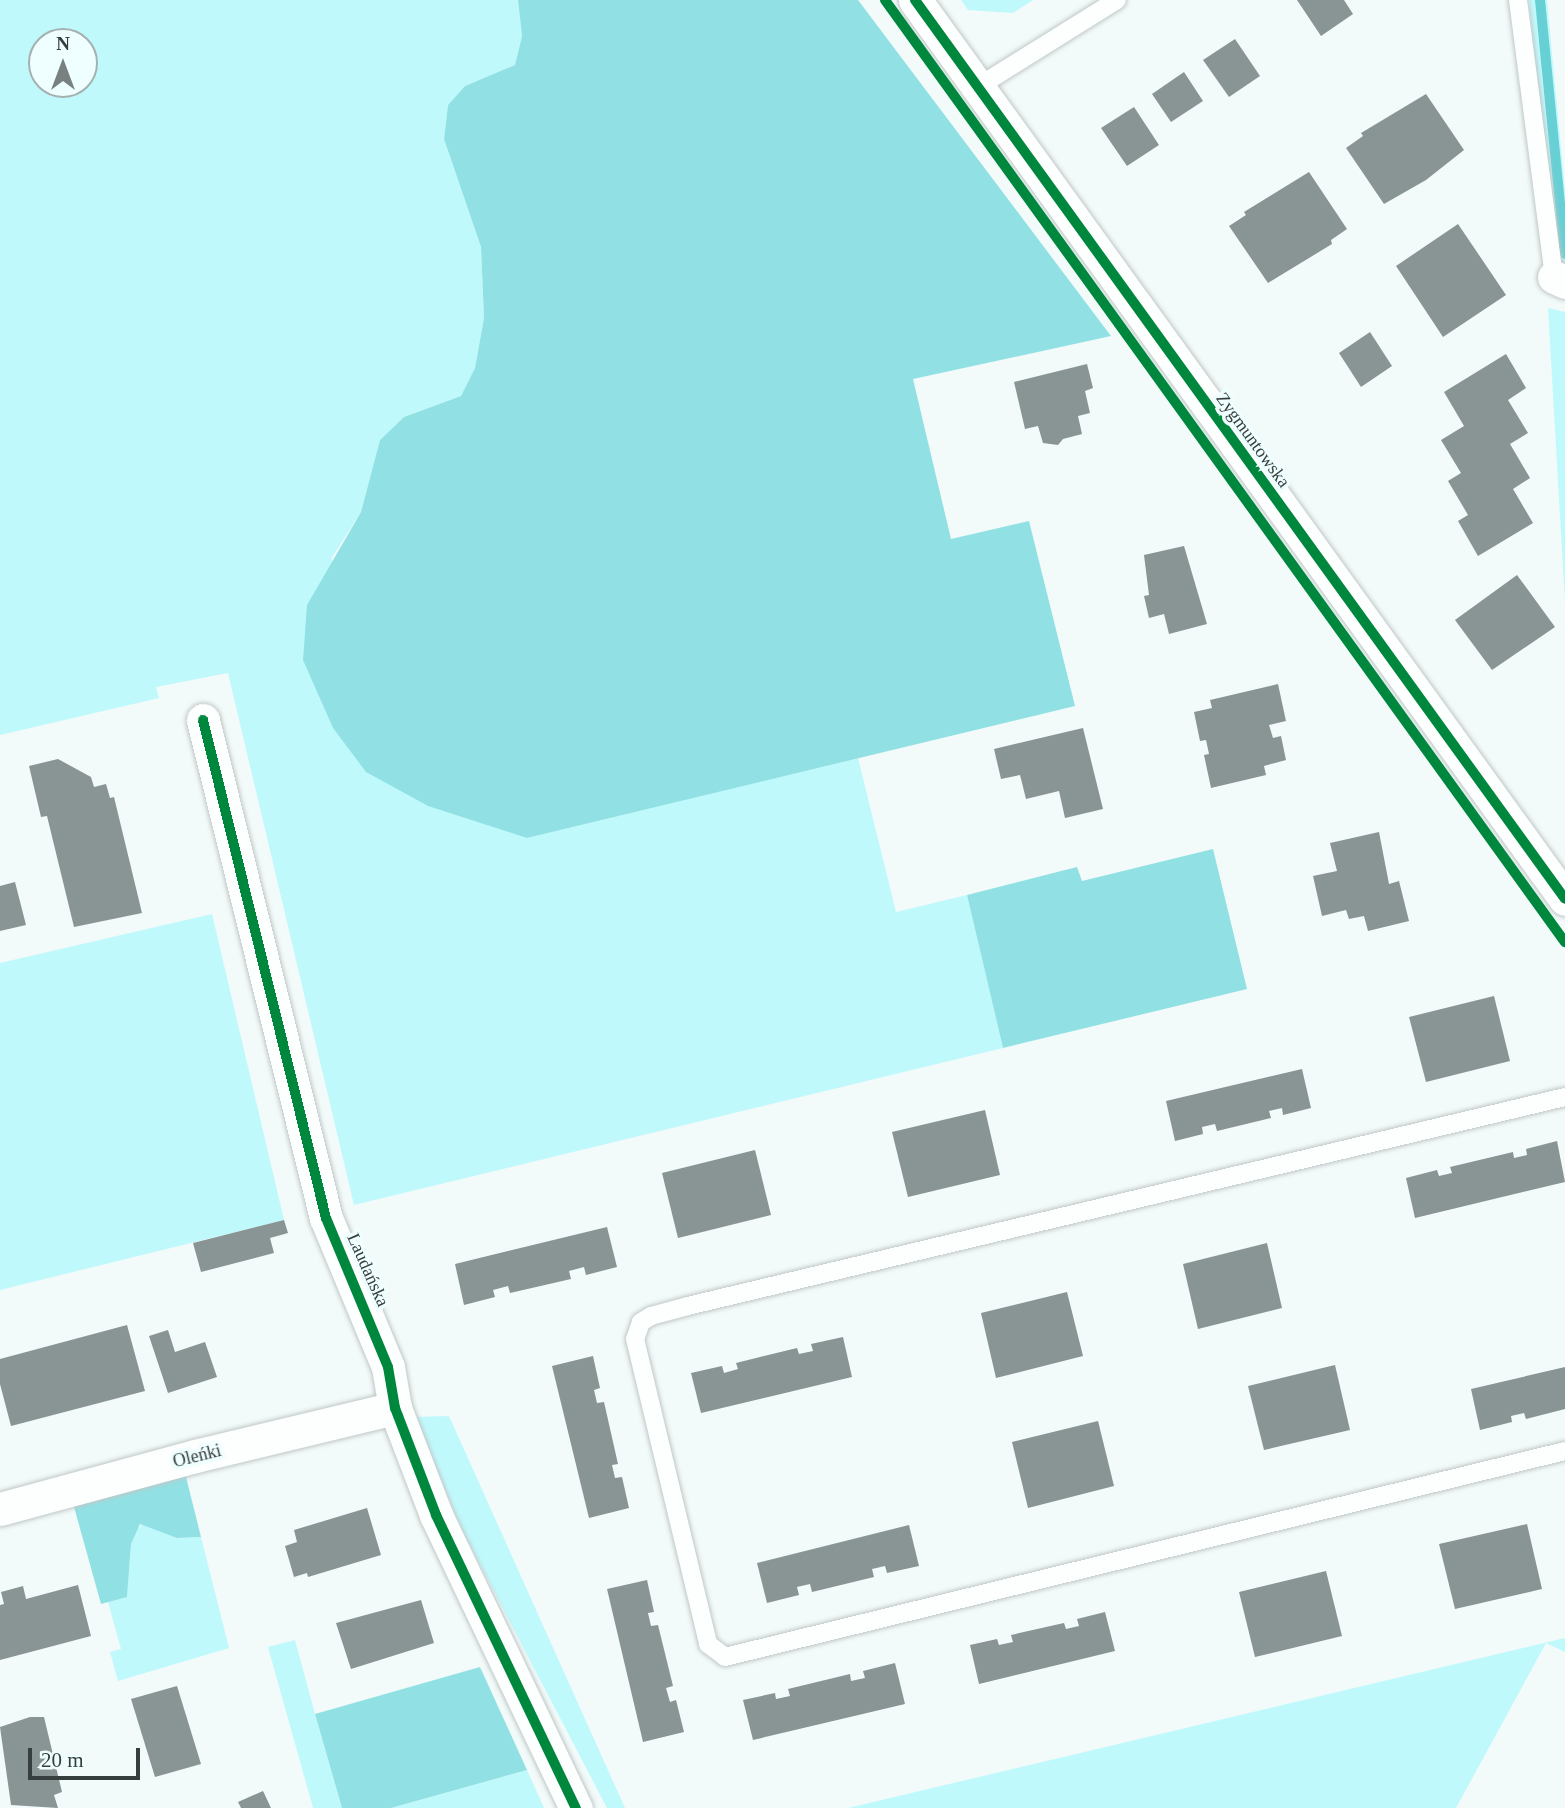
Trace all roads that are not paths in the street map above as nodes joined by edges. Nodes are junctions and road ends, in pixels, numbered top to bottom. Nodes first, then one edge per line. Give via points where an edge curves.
1 (915, 0) edge
2 (1117, 0) edge
3 (1518, 0) edge
4 (976, 88) junction
5 (1560, 280) edge
6 (203, 720) dead end
7 (1565, 899) edge
8 (1565, 1097) edge
9 (395, 1409) junction
10 (1565, 1451) edge
11 (0, 1508) edge
12 (576, 1808) edge

1 - 4 street, Zygmuntowska
2 - 4 lane
3 - 5 lane
4 - 7 street, Zygmuntowska
6 - 9 street, Laudańska via 326,1218 388,1367
8 - 10 lane via 688,1306 641,1322 635,1339 708,1644 725,1657
9 - 11 street, Oleńki via 195,1455
9 - 12 street, Laudańska via 436,1515

